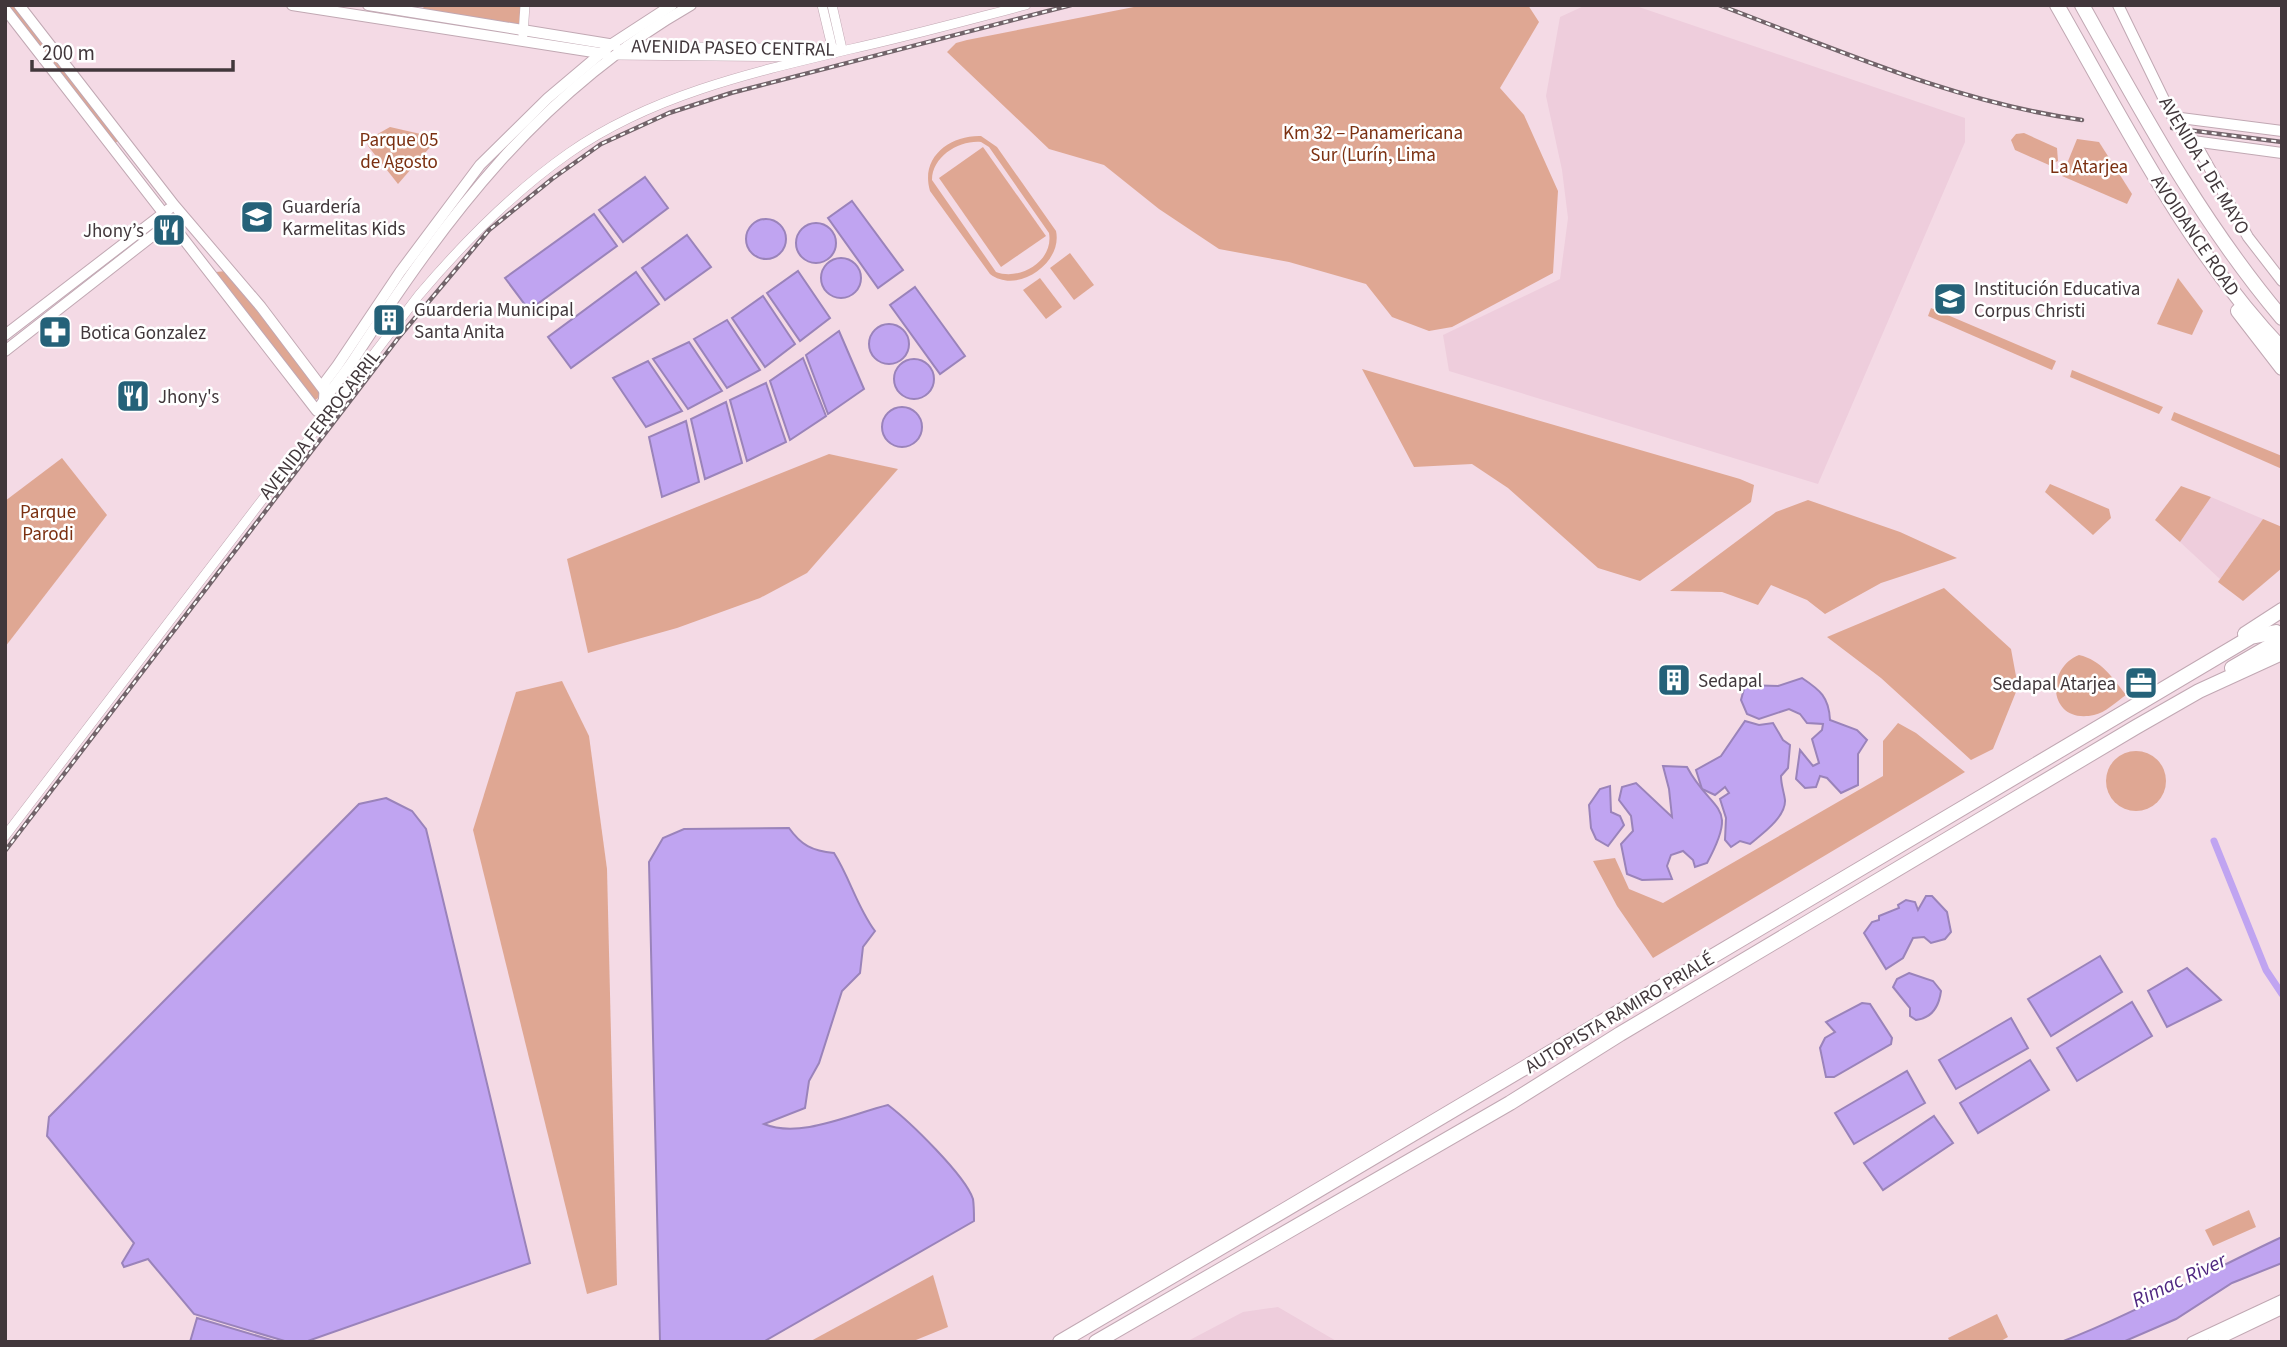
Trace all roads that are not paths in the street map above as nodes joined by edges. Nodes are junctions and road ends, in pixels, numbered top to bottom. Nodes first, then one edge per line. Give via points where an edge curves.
1 (19, 5) edge
2 (292, 5) edge
3 (369, 5) edge
4 (525, 5) edge
5 (672, 5) edge
6 (691, 5) edge
7 (822, 5) edge
8 (832, 5) edge
9 (1026, 5) edge
10 (2057, 5) edge
11 (2082, 5) edge
12 (2119, 5) edge
13 (5, 9) edge
14 (523, 35) junction
15 (627, 46) junction
16 (614, 50) junction
17 (836, 50) junction
18 (603, 54) junction
19 (818, 57) junction
20 (2173, 117) junction
21 (2282, 131) edge
22 (2193, 141) junction
23 (2282, 153) edge
24 (177, 210) junction
25 (167, 218) junction
26 (2282, 281) edge
27 (2230, 290) junction
28 (2282, 318) edge
29 (5, 335) edge
30 (2282, 349) edge
31 (5, 351) edge
32 (2282, 368) edge
33 (308, 369) junction
34 (327, 376) junction
35 (327, 397) junction
36 (320, 415) junction
37 (2282, 610) edge
38 (2280, 636) edge
39 (2282, 653) edge
40 (2282, 658) edge
41 (2178, 682) junction
42 (2204, 687) junction
43 (5, 836) edge
44 (2282, 1300) edge
45 (2282, 1309) edge
46 (1060, 1342) edge
47 (1096, 1342) edge
48 (2192, 1342) edge
49 (2213, 1342) edge

1 - 24 main road
2 - 14 main road
3 - 14 main road
4 - 14 street
5 - 16 main road
6 - 15 main road
7 - 17 street
8 - 17 street
9 - 17 street, AVENIDA FERROCARRIL
10 - 27 highway, AVOIDANCE ROAD via 2185,225
11 - 28 highway, AVOIDANCE ROAD via 2210,226
12 - 20 main road, AVENIDA 1 DE MAYO
13 - 25 main road
14 - 16 main road
14 - 18 main road, AVENIDA PASEO CENTRAL
15 - 16 main road, AVENIDA PASEO CENTRAL
15 - 17 street, AVENIDA PASEO CENTRAL
16 - 18 main road, AVENIDA PASEO CENTRAL
16 - 19 street, AVENIDA PASEO CENTRAL
16 - 35 main road via 488,172 403,284
17 - 19 street, AVENIDA FERROCARRIL
18 - 34 main road via 548,98 480,165
19 - 35 street, AVENIDA FERROCARRIL via 681,96 570,152 458,249
20 - 21 main road
20 - 22 main road, AVENIDA 1 DE MAYO
22 - 23 main road
22 - 26 main road, AVENIDA 1 DE MAYO via 2248,237
24 - 25 main road
24 - 33 main road
25 - 29 main road
25 - 31 main road
25 - 36 main road
27 - 30 highway, AVOIDANCE ROAD
27 - 32 highway via 2241,317
33 - 34 main road
33 - 35 main road
34 - 35 main road
35 - 36 main road
36 - 43 street, AVENIDA FERROCARRIL
37 - 41 highway via 2198,660
38 - 41 highway via 2210,672
38 - 42 highway
39 - 42 highway
40 - 42 highway
41 - 46 highway, AUTOPISTA RAMIRO PRIALÉ
42 - 47 highway, AUTOPISTA RAMIRO PRIALÉ via 1510,1103
44 - 48 main road
45 - 49 main road

